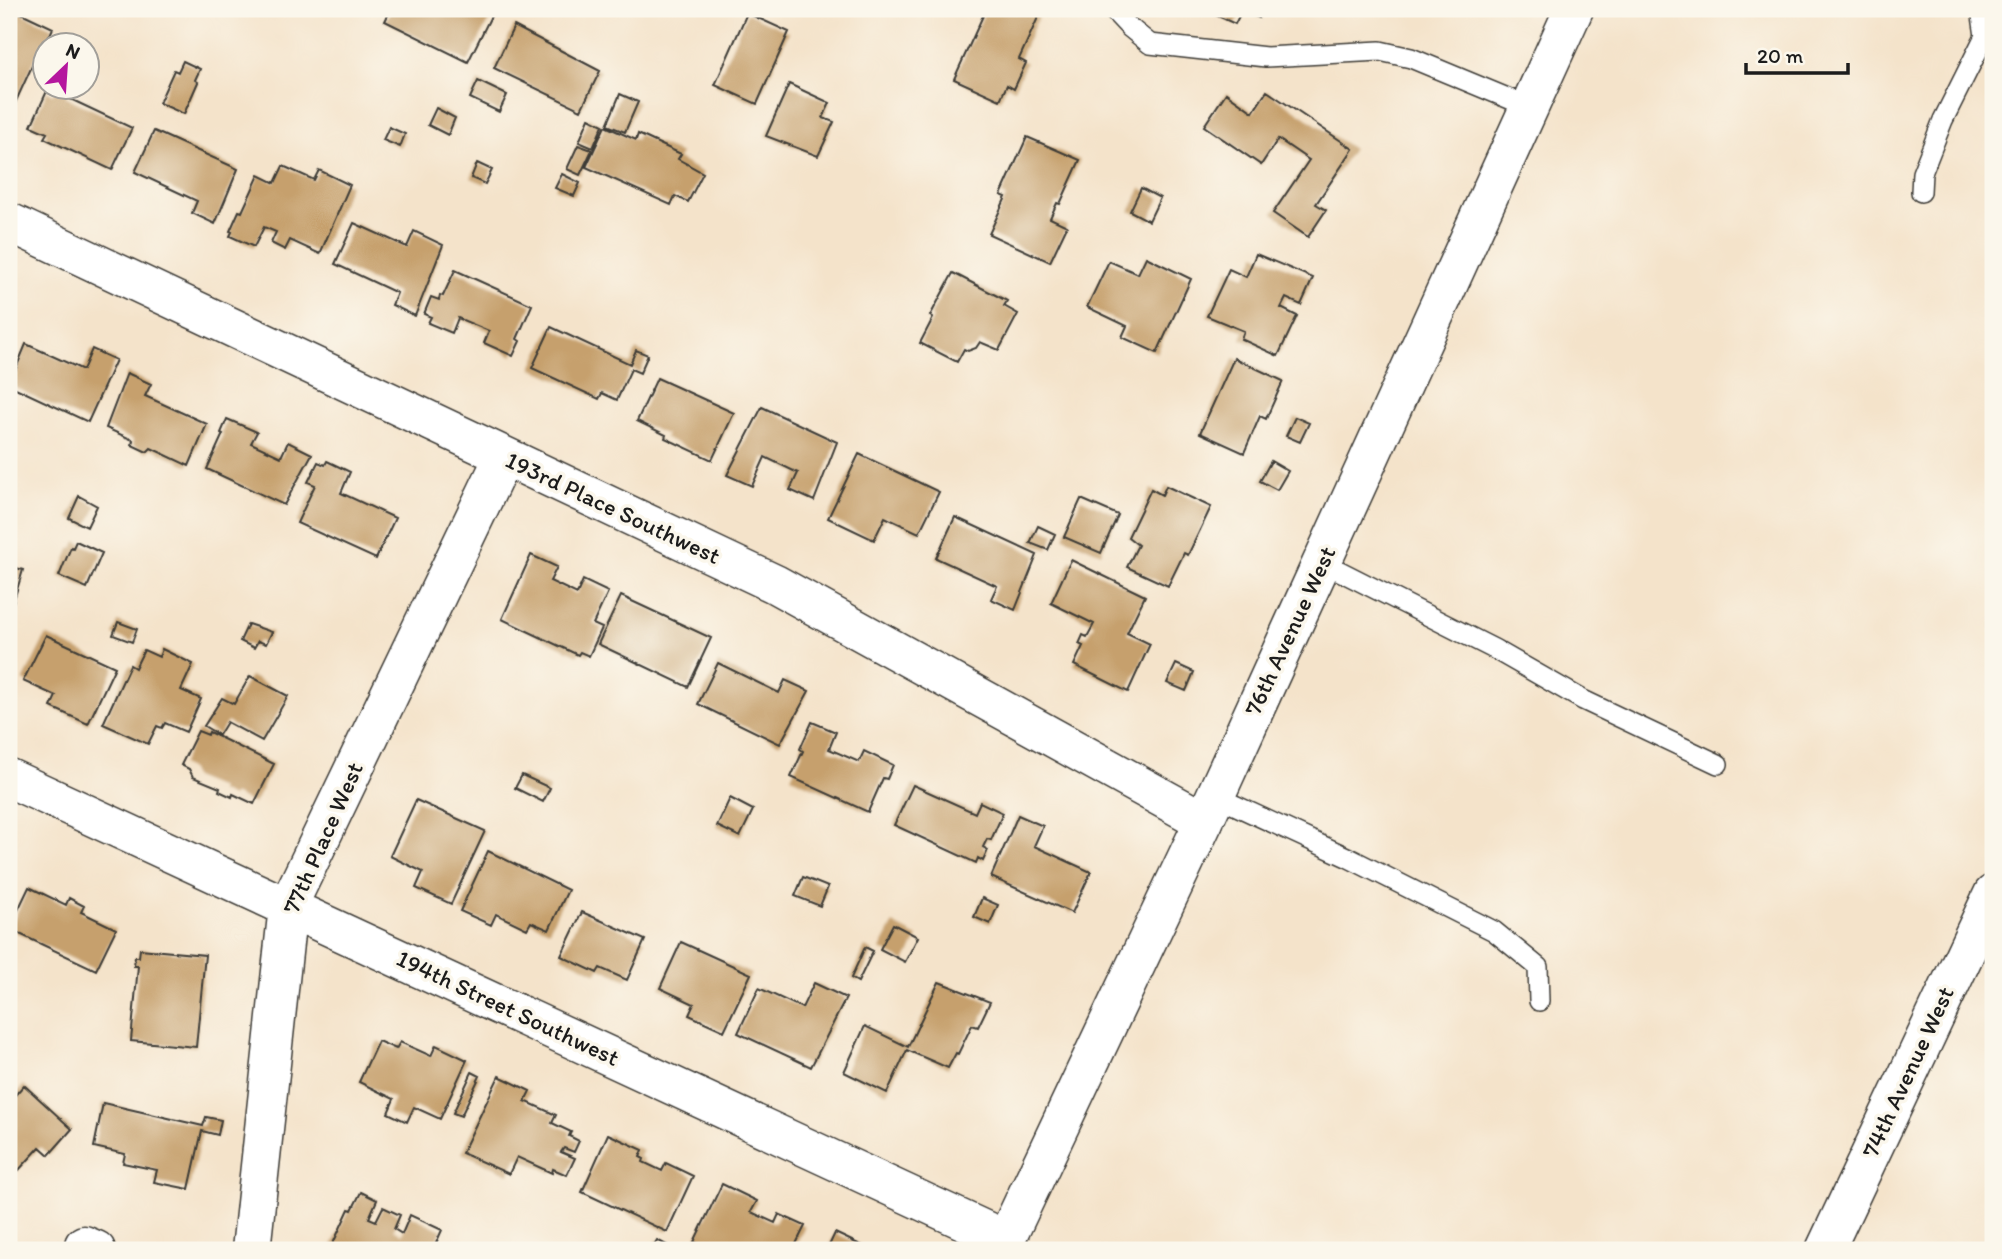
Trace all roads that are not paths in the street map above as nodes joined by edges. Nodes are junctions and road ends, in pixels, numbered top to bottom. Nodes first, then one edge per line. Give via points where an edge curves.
1 (1112, 9) edge
2 (1981, 9) edge
3 (1564, 16) edge
4 (1529, 107) junction
5 (1921, 191) dead end
6 (9, 222) edge
7 (503, 456) junction
8 (1322, 562) junction
9 (1718, 764) dead end
10 (9, 778) edge
11 (1209, 808) junction
12 (1993, 894) edge
13 (288, 906) junction
14 (1539, 1001) dead end
15 (1004, 1245) edge
16 (251, 1250) edge
17 (1825, 1250) edge

1 - 4 lane via 1150,44 1266,57 1380,51 1411,58
2 - 5 lane via 1985,36 1943,120 1922,173
3 - 4 street, 76th Avenue West
4 - 8 street, 76th Avenue West
6 - 7 street, 193rd Place Southwest
7 - 11 street, 193rd Place Southwest via 775,584
7 - 13 street, 77th Place West
8 - 9 lane via 1583,700
8 - 11 street, 76th Avenue West
10 - 13 street, 194th Street Southwest
11 - 14 lane via 1349,858 1494,931 1538,967
11 - 15 street, 76th Avenue West
12 - 17 street, 74th Avenue West
13 - 15 street, 194th Street Southwest
13 - 16 street, 77th Place West

